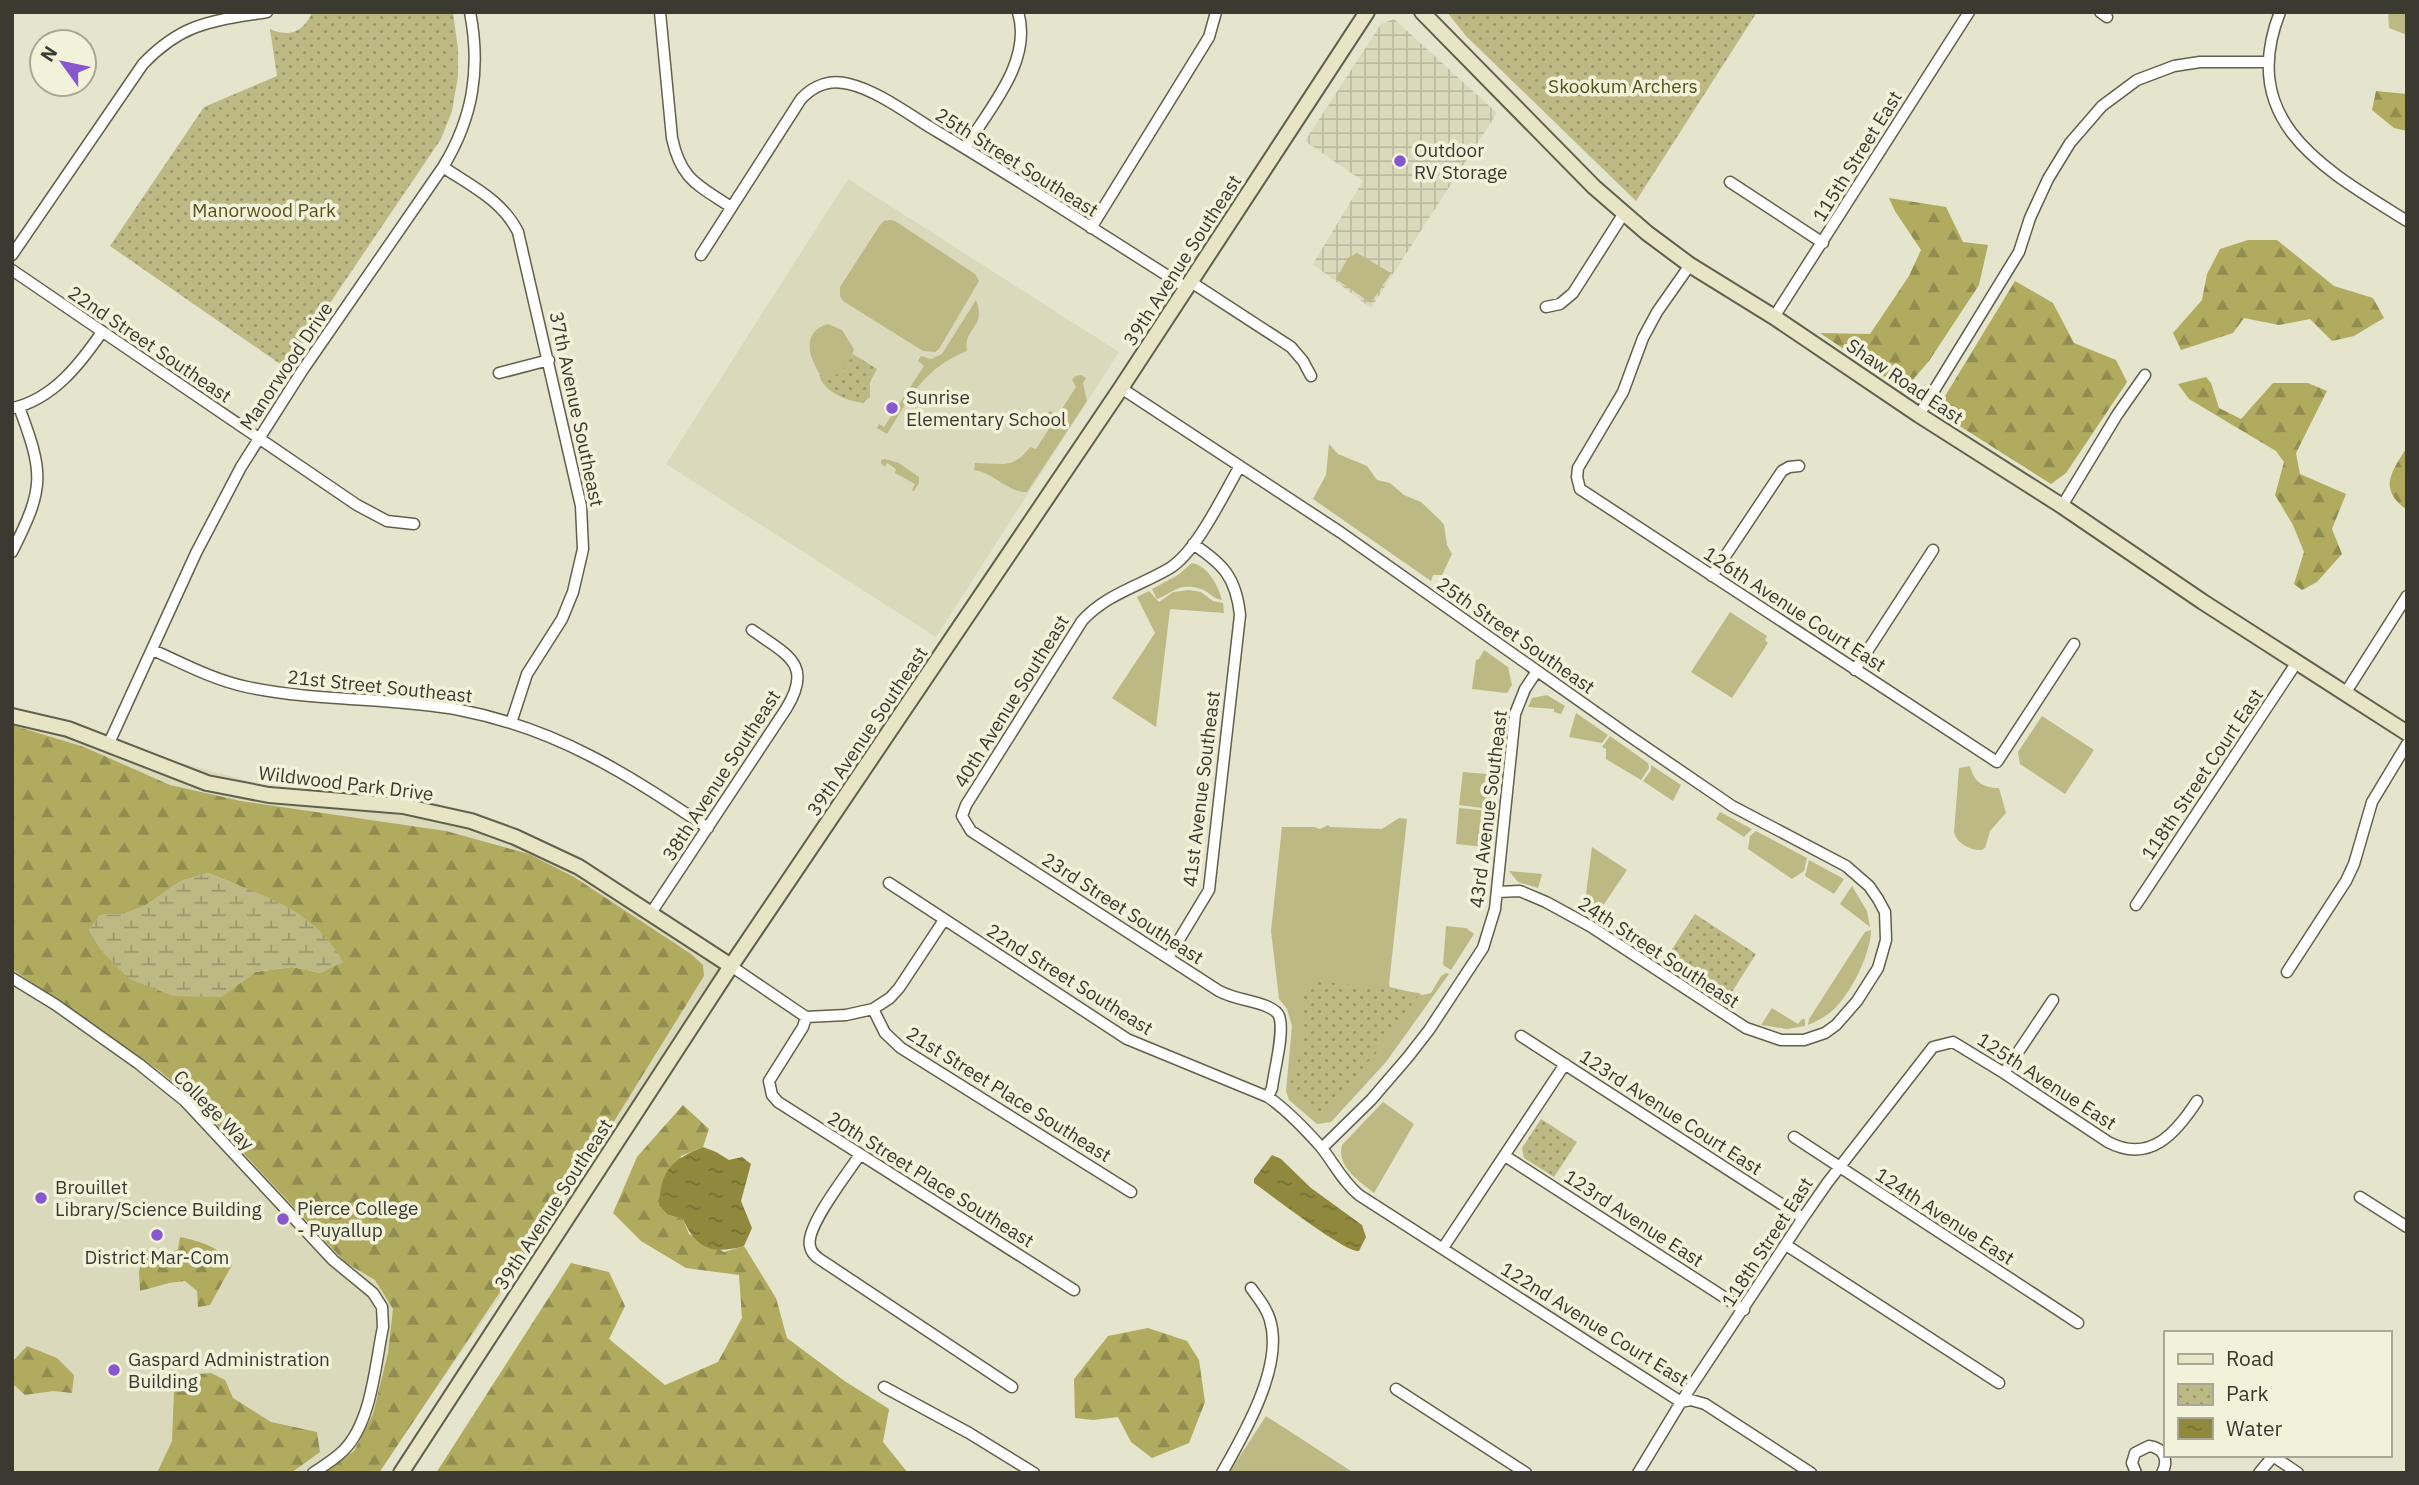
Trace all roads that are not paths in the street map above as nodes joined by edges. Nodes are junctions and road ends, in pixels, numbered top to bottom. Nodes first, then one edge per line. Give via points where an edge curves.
1 (267, 12) edge
2 (470, 12) edge
3 (660, 12) edge
4 (1216, 12) edge
5 (1367, 12) edge
6 (1422, 12) edge
7 (1969, 12) edge
8 (2280, 12) edge
9 (1019, 16) edge
10 (2269, 62) junction
11 (965, 148) junction
12 (443, 167) junction
13 (1730, 182) dead end
14 (732, 207) junction
15 (1624, 213) junction
16 (2407, 221) edge
17 (1091, 228) junction
18 (1823, 243) junction
19 (12, 255) edge
20 (701, 255) dead end
21 (1690, 265) junction
22 (12, 271) edge
23 (1189, 285) junction
24 (1546, 307) dead end
25 (1774, 317) junction
26 (102, 332) junction
27 (549, 360) junction
28 (499, 373) dead end
29 (2145, 375) dead end
30 (1311, 376) dead end
31 (1121, 388) junction
32 (15, 408) edge
33 (1919, 415) junction
34 (258, 439) junction
35 (1240, 466) junction
36 (1799, 466) dead end
37 (2062, 506) junction
38 (414, 524) dead end
39 (1193, 544) junction
40 (1933, 550) dead end
41 (12, 552) edge
42 (1712, 576) junction
43 (2407, 596) edge
44 (752, 630) dead end
45 (2074, 644) dead end
46 (153, 650) junction
47 (2297, 662) junction
48 (1855, 670) junction
49 (1537, 671) junction
50 (2346, 692) junction
51 (12, 716) edge
52 (511, 723) junction
53 (2407, 733) edge
54 (108, 743) junction
55 (2407, 744) edge
56 (962, 816) joint
57 (708, 828) junction
58 (888, 883) dead end
59 (1497, 892) junction
60 (2136, 905) dead end
61 (651, 913) junction
62 (944, 920) junction
63 (1168, 957) junction
64 (731, 966) junction
65 (2287, 972) dead end
66 (12, 978) edge
67 (2053, 1000) dead end
68 (873, 1009) junction
69 (806, 1017) junction
70 (1521, 1036) dead end
71 (1804, 1040) joint
72 (1941, 1043) joint
73 (1565, 1064) junction
74 (2004, 1073) junction
75 (1268, 1097) junction
76 (2197, 1101) dead end
77 (1794, 1137) dead end
78 (1322, 1148) junction
79 (859, 1156) junction
80 (1505, 1156) junction
81 (1839, 1168) junction
82 (1131, 1192) dead end
83 (2360, 1197) dead end
84 (1803, 1218) junction
85 (1399, 1220) joint
86 (2407, 1227) edge
87 (1786, 1245) junction
88 (1443, 1248) junction
89 (1251, 1288) dead end
90 (1074, 1290) dead end
91 (1744, 1310) junction
92 (2078, 1323) dead end
93 (1999, 1383) dead end
94 (884, 1387) dead end
95 (1012, 1387) dead end
96 (1396, 1389) dead end
97 (1681, 1402) junction
98 (2164, 1456) edge
99 (2273, 1457) edge
100 (2275, 1457) edge
101 (2131, 1471) edge
102 (313, 1473) edge
103 (401, 1473) edge
104 (1034, 1473) edge
105 (1222, 1473) edge
106 (1526, 1473) edge
107 (1639, 1473) edge
108 (1811, 1473) edge
109 (2259, 1473) edge
110 (2298, 1473) edge

1 - 19 street via 209,21 172,37 157,50
2 - 12 street, Manorwood Drive via 476,49 474,89 460,136
3 - 14 street via 675,154 687,176
4 - 17 street via 1209,37
5 - 23 main road, 39th Avenue Southeast
6 - 15 main road, Shaw Road East
7 - 18 street, 115th Street East
8 - 10 street
9 - 11 street via 1020,53
10 - 16 street via 2273,97 2298,142 2333,173
10 - 33 street via 2174,65 2137,80 2102,106 2070,143 2048,179 2019,252
11 - 14 street, 25th Street Southeast via 860,87 823,84 801,99
11 - 17 street, 25th Street Southeast
12 - 27 street, 37th Avenue Southeast via 492,199 513,221
12 - 34 street, Manorwood Drive
13 - 18 street
14 - 20 street
15 - 21 main road, Shaw Road East
15 - 24 street via 1573,293 1560,304
17 - 23 street, 25th Street Southeast
18 - 25 street, 115th Street East
21 - 25 main road, Shaw Road East
21 - 42 street, 126th Avenue Court East via 1643,338 1623,392 1578,468 1577,482 1588,495
22 - 26 street, 22nd Street Southeast
23 - 30 street via 1280,338
23 - 31 main road, 39th Avenue Southeast
25 - 33 main road, Shaw Road East
26 - 32 street via 59,384
26 - 34 street, 22nd Street Southeast
27 - 28 street
27 - 52 street, 37th Avenue Southeast via 582,506 583,550 568,606 527,674
29 - 37 street
31 - 35 street, 25th Street Southeast
31 - 64 main road, 39th Avenue Southeast
32 - 41 street via 36,454 38,472 33,510
33 - 37 main road, Shaw Road East
34 - 38 street, 22nd Street Southeast via 368,512 396,523
34 - 46 street, Manorwood Drive via 218,509
35 - 39 street, 40th Avenue Southeast
35 - 49 street, 25th Street Southeast
36 - 42 street via 1782,471
37 - 47 main road, Shaw Road East
39 - 56 street, 40th Avenue Southeast via 1171,567 1100,604 1082,621
39 - 63 street, 41st Avenue Southeast via 1226,570 1240,615 1209,890
40 - 48 street
42 - 48 street, 126th Avenue Court East
43 - 50 street
44 - 57 street, 38th Avenue Southeast via 793,661 799,681 786,709
45 - 48 street, 126th Avenue Court East via 1997,762
46 - 52 street, 21st Street Southeast via 245,686 434,706
46 - 54 street, Manorwood Drive
47 - 50 main road, Shaw Road East
47 - 60 street, 118th Street Court East
49 - 59 street, 43rd Avenue Southeast via 1515,714
49 - 71 street, 25th Street Southeast via 1732,806 1846,866 1869,886 1885,912 1886,940 1878,968 1836,1025
50 - 53 main road, Shaw Road East
51 - 54 main road, Wildwood Park Drive
52 - 57 street, 21st Street Southeast via 604,761
54 - 61 main road, Wildwood Park Drive via 184,776 233,789 403,806 492,827 557,855
55 - 65 street via 2372,802 2346,881
56 - 63 street, 23rd Street Southeast via 971,831
57 - 61 street, 38th Avenue Southeast
58 - 62 street, 22nd Street Southeast
59 - 71 street, 24th Street Southeast via 1520,891 1590,926 1746,1028 1770,1038
59 - 78 street, 43rd Avenue Southeast via 1489,934 1429,1030 1390,1079
61 - 64 main road, Wildwood Park Drive
62 - 68 street via 899,988
62 - 75 street, 22nd Street Southeast via 1136,1044
63 - 75 street, 23rd Street Southeast via 1230,997 1268,1007 1280,1017
64 - 69 street
64 - 103 main road, 39th Avenue Southeast
66 - 102 street, College Way via 139,1064 185,1101 332,1260 378,1300 383,1327 365,1413 345,1449
67 - 74 street
68 - 69 street
68 - 82 street, 21st Street Place Southeast via 885,1033 901,1048
69 - 79 street, 20th Street Place Southeast via 769,1081 772,1095
70 - 73 street, 123rd Avenue Court East
72 - 74 street, 125th Avenue East via 1953,1042
72 - 81 street, 118th Street East via 1928,1051
73 - 80 street
73 - 84 street, 123rd Avenue Court East
74 - 76 street, 125th Avenue East via 2108,1142 2130,1150 2147,1149 2166,1139
75 - 78 street, 22nd Street Southeast
77 - 81 street, 124th Avenue East
78 - 85 street, 22nd Street Southeast via 1350,1187
79 - 90 street, 20th Street Place Southeast
79 - 95 street via 814,1227 811,1251
80 - 88 street
80 - 91 street, 123rd Avenue East
81 - 84 street, 118th Street East
81 - 92 street, 124th Avenue East
83 - 86 street
84 - 87 street, 118th Street East
85 - 88 street, 122nd Avenue Court East
87 - 91 street, 118th Street East
87 - 93 street
88 - 97 street, 122nd Avenue Court East
89 - 105 street via 1271,1321 1270,1364 1256,1405
91 - 97 street, 118th Street East
94 - 104 street
96 - 106 street
97 - 107 street, 118th Street East
97 - 108 street, 122nd Avenue Court East via 1705,1404
98 - 101 street via 2154,1446 2144,1447 2135,1453
99 - 109 street
100 - 110 street

